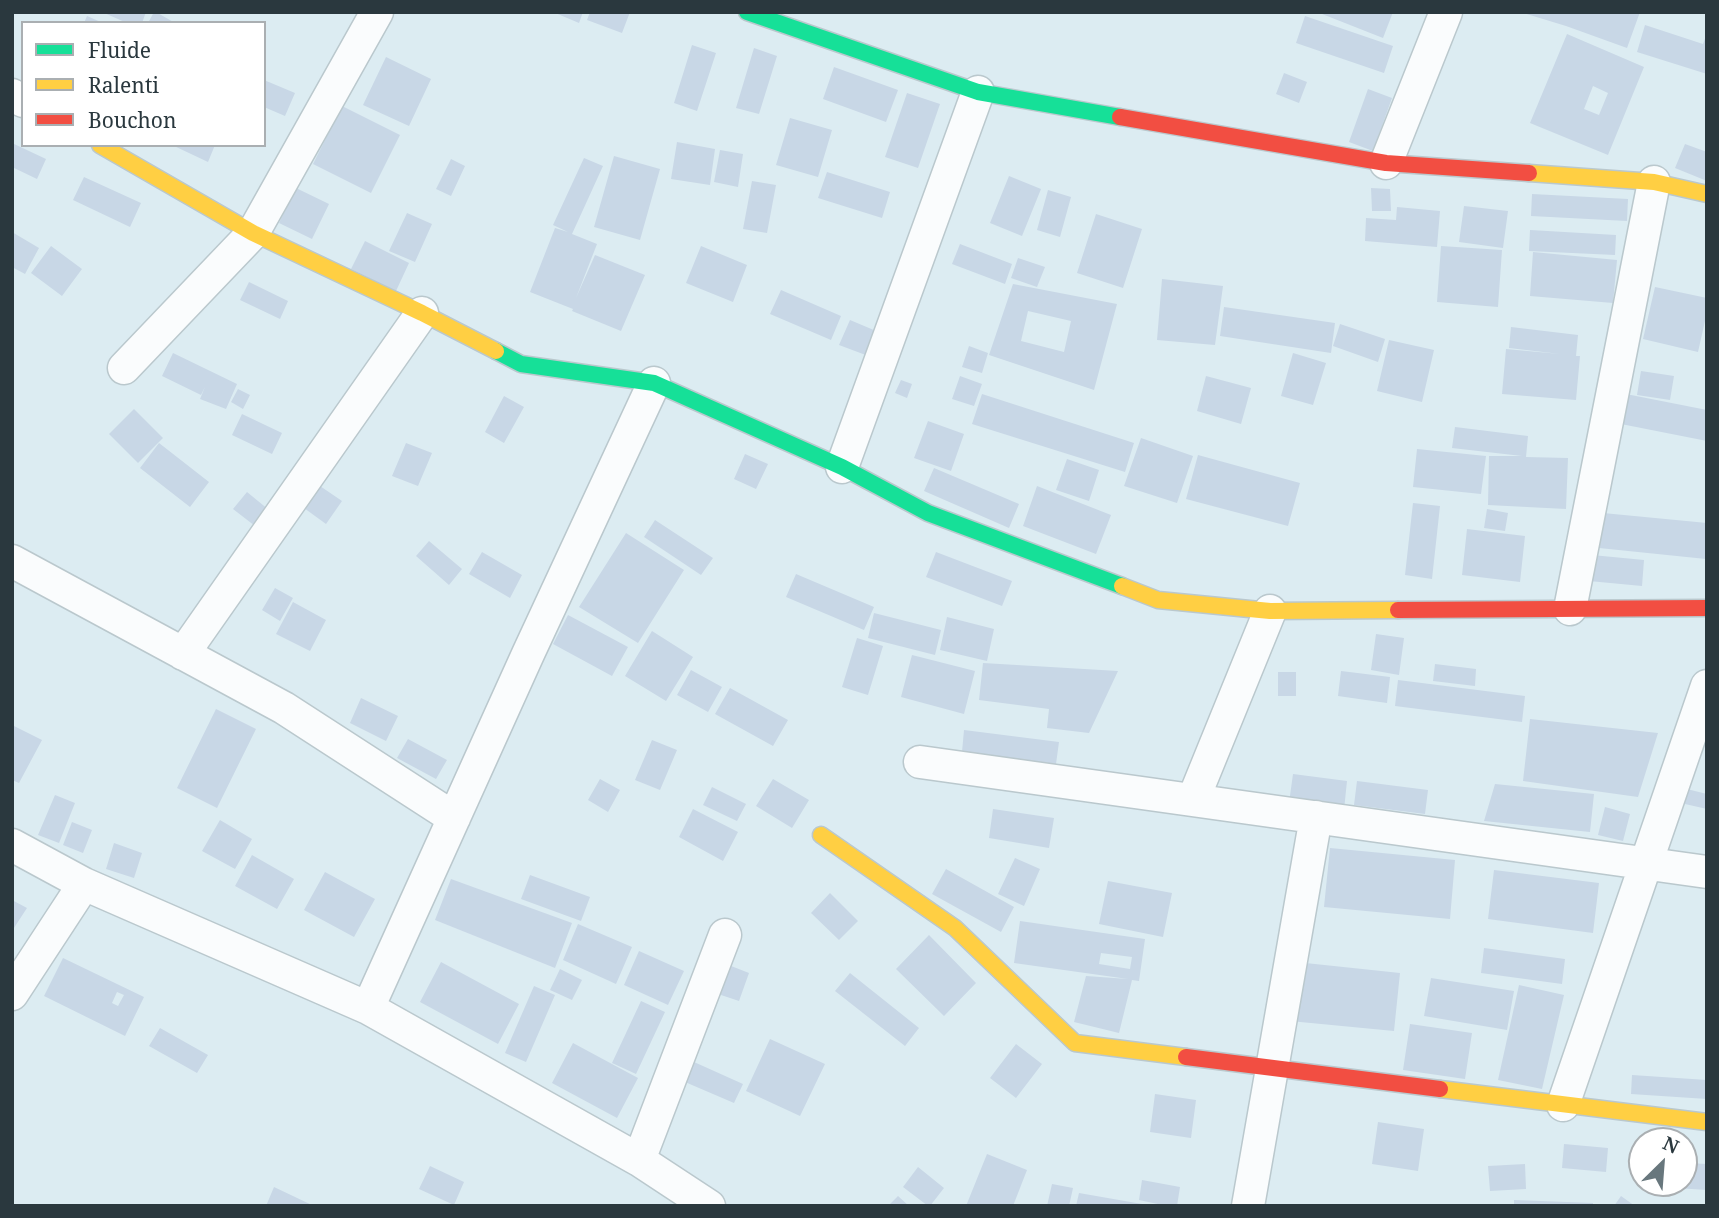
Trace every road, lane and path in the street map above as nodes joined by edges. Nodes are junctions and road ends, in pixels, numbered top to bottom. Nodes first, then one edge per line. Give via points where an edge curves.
1 (377, 12) edge
2 (747, 12) edge
3 (1446, 12) edge
4 (978, 92) junction
5 (103, 147) edge
6 (1386, 163) junction
7 (1654, 182) junction
8 (1707, 194) edge
9 (253, 233) junction
10 (422, 313) junction
11 (124, 368) dead end
12 (654, 383) junction
13 (842, 467) junction
14 (12, 561) edge
15 (1707, 608) edge
16 (1570, 609) junction
17 (1270, 611) junction
18 (183, 653) junction
19 (1707, 686) edge
20 (920, 762) dead end
21 (1194, 800) junction
22 (1316, 817) junction
23 (454, 818) junction
24 (821, 835) dead end
25 (12, 845) edge
26 (1646, 863) junction
27 (1707, 872) edge
28 (84, 884) junction
29 (725, 935) dead end
30 (12, 994) edge
31 (368, 1008) junction
32 (1272, 1068) junction
33 (1563, 1104) junction
34 (1707, 1122) edge
35 (639, 1160) junction
36 (709, 1206) edge
37 (1248, 1206) edge

1 - 9 street
2 - 4 street
3 - 6 street
4 - 6 street
4 - 13 street
5 - 9 street
6 - 7 street
7 - 8 street
7 - 16 street
9 - 10 street
9 - 11 street
10 - 12 street via 522,364
10 - 18 street
12 - 13 street
12 - 23 street
13 - 17 street via 928,513 1158,600
14 - 18 street
15 - 16 street
16 - 17 street
17 - 21 street
18 - 23 street via 284,708
19 - 26 street
20 - 21 street
21 - 22 street
22 - 26 street
22 - 32 street
23 - 31 street
24 - 32 street via 955,928 1075,1044
25 - 28 street
26 - 27 street
26 - 33 street
28 - 30 street
28 - 31 street
29 - 35 street
31 - 35 street
32 - 33 street
32 - 37 street
33 - 34 street
35 - 36 street

